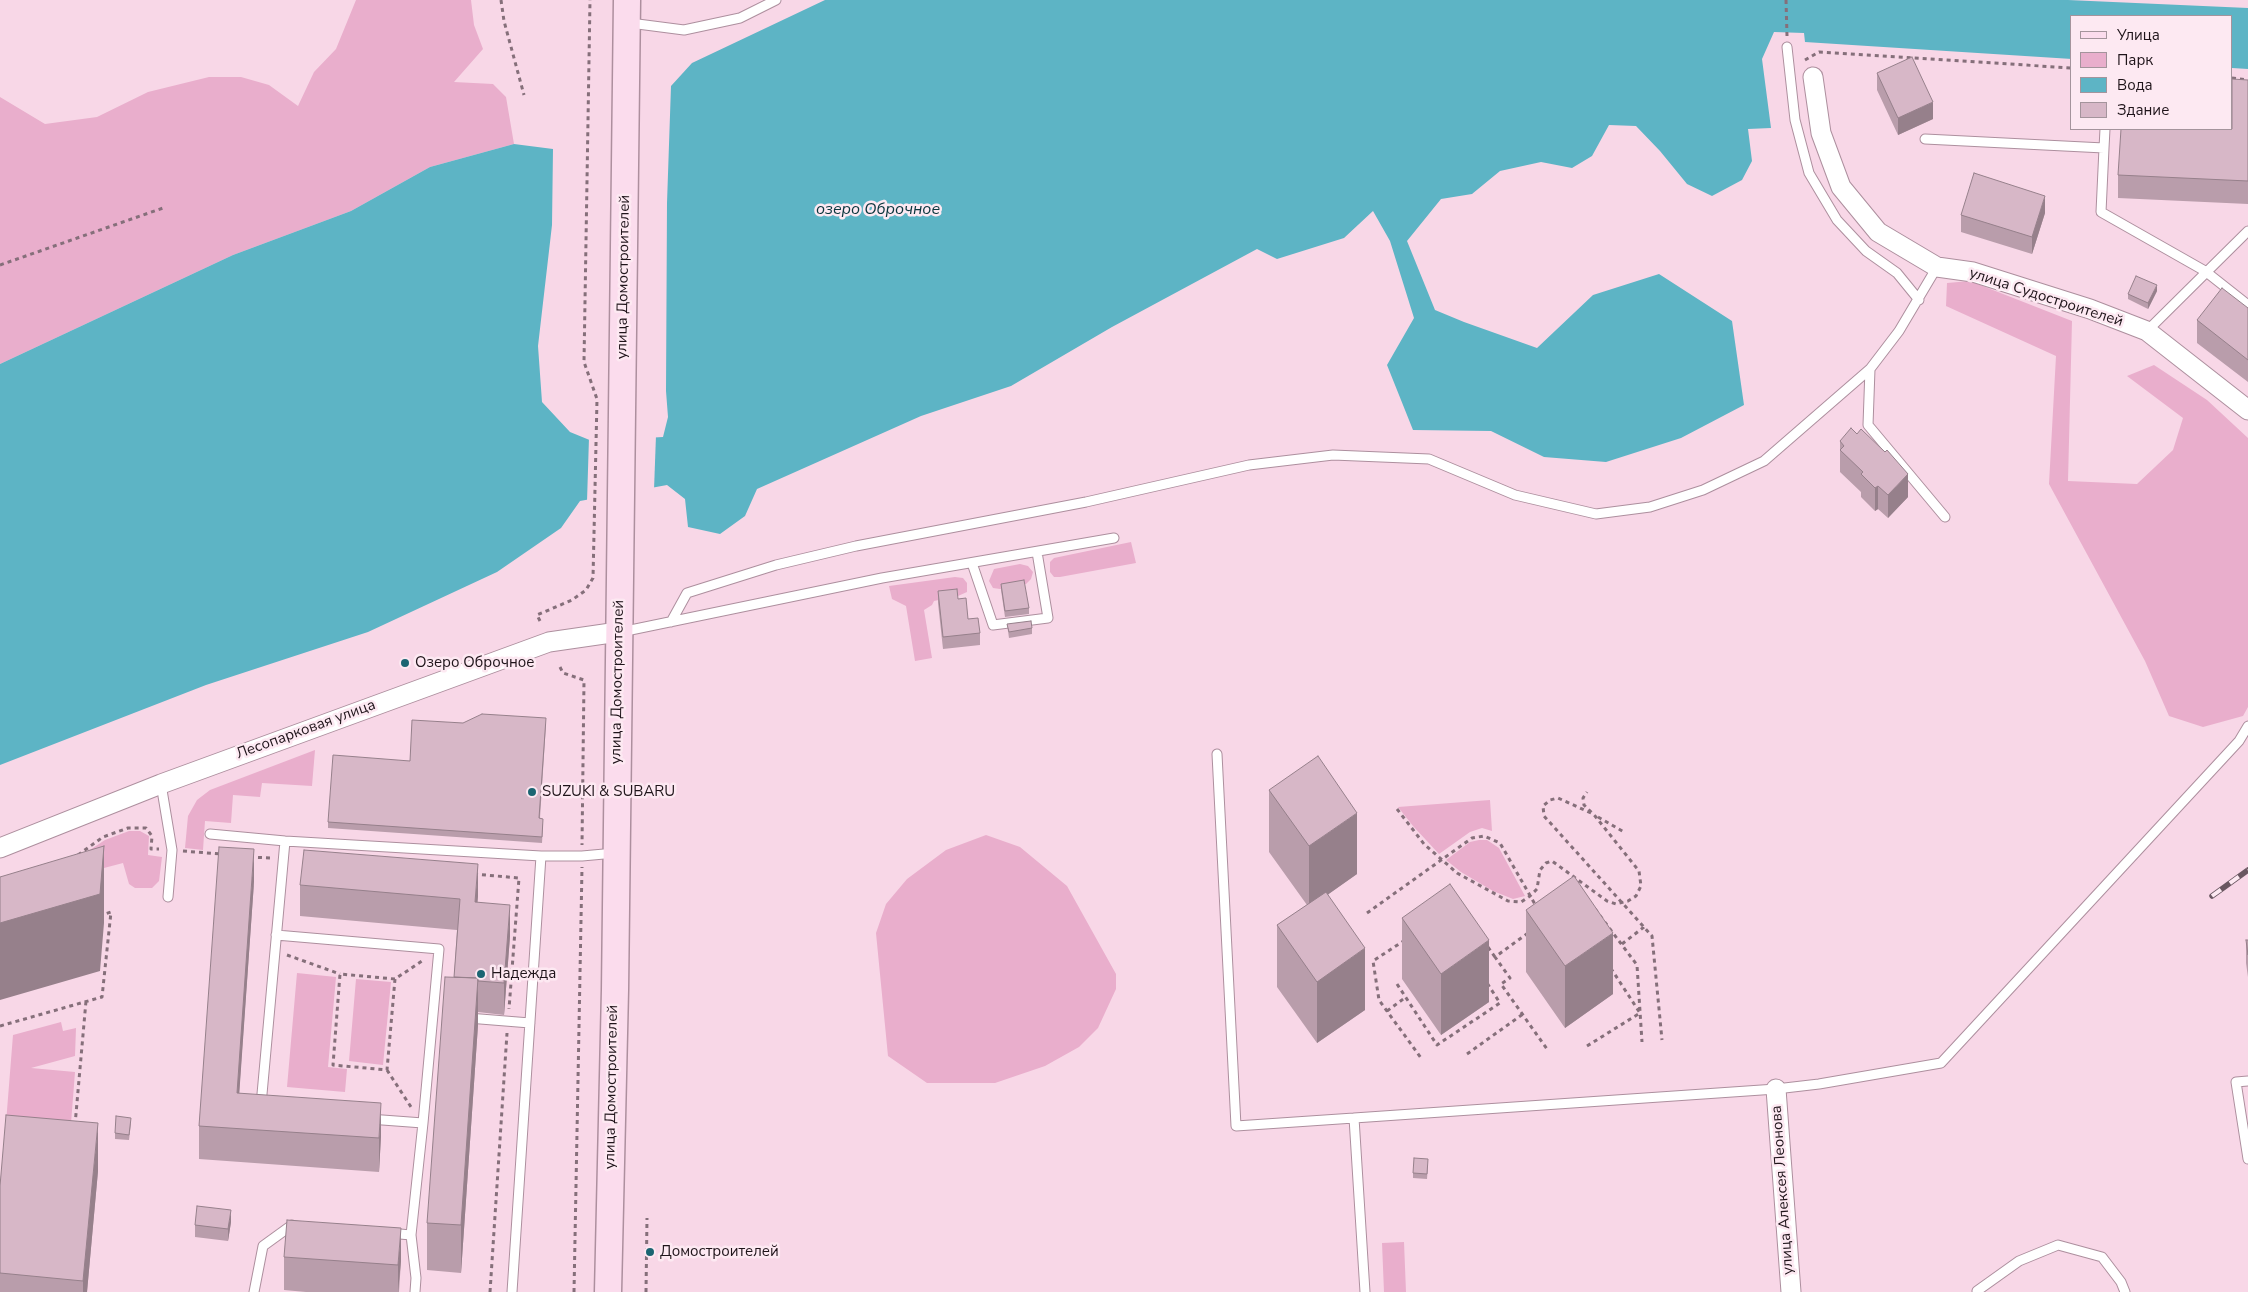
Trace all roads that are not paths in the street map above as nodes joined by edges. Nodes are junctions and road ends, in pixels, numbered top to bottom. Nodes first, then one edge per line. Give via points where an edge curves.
1 (776, 0) edge
2 (627, 11) edge
3 (1787, 44) road end
4 (1813, 76) dead end
5 (2105, 130) edge
6 (1925, 140) dead end
7 (2104, 148) junction
8 (2248, 231) edge
9 (1937, 267) junction
10 (2205, 271) junction
11 (1919, 300) junction
12 (2248, 305) edge
13 (2147, 331) junction
14 (1870, 369) junction
15 (2248, 410) edge
16 (1945, 518) dead end
17 (1114, 538) dead end
18 (1036, 552) junction
19 (972, 563) junction
20 (671, 622) junction
21 (618, 632) junction
22 (2248, 726) edge
23 (1217, 754) dead end
24 (161, 784) junction
25 (210, 834) dead end
26 (285, 841) junction
27 (0, 848) edge
28 (616, 852) junction
29 (541, 856) junction
30 (168, 897) dead end
31 (276, 934) junction
32 (461, 1017) edge
33 (530, 1023) junction
34 (2248, 1080) edge
35 (1776, 1089) junction
36 (270, 1110) edge
37 (356, 1117) edge
38 (1354, 1118) junction
39 (422, 1124) junction
40 (2248, 1159) edge
41 (302, 1226) edge
42 (381, 1233) edge
43 (411, 1235) junction
44 (1977, 1291) dead end
45 (254, 1292) edge
46 (415, 1292) edge
47 (512, 1292) edge
48 (608, 1292) edge
49 (1366, 1292) edge
50 (1791, 1292) edge
51 (2125, 1292) edge

1 - 2 lane via 740,18 684,30
2 - 21 main road, улица Домостроителей
3 - 11 lane via 1795,120 1809,173 1837,220 1866,251 1897,273
4 - 9 street, улица Судостроителей via 1822,133 1841,187 1878,232
5 - 7 lane
6 - 7 lane
7 - 10 lane via 2101,212
8 - 10 lane
9 - 11 lane
9 - 13 street, улица Судостроителей via 1982,275 2090,309
10 - 12 lane
10 - 13 lane
11 - 14 lane
13 - 15 street, улица Судостроителей
14 - 16 lane via 1868,425
14 - 20 lane via 1764,461 1703,490 1650,507 1596,514 1515,495 1429,459 1333,455 1250,465 776,565 687,593
17 - 18 lane
18 - 19 lane
18 - 19 lane via 1048,618 993,625
19 - 20 lane via 882,578
20 - 21 lane
21 - 24 street, Лесопарковая улица via 549,642
21 - 28 main road, улица Домостроителей
22 - 35 lane via 2238,741 1941,1063
23 - 38 lane via 1236,1126
24 - 27 street, Лесопарковая улица
24 - 30 lane via 172,850
25 - 26 lane
26 - 29 lane
26 - 31 lane
28 - 29 lane
28 - 48 main road, улица Домостроителей
29 - 33 lane
31 - 36 lane via 260,1109
31 - 39 lane via 439,949 437,1015
32 - 33 lane
33 - 47 lane
34 - 40 lane via 2236,1082
35 - 38 lane
35 - 50 street, улица Алексея Леонова
37 - 39 lane
38 - 49 lane
39 - 43 lane
41 - 45 lane via 292,1225 263,1246
42 - 43 lane
43 - 46 lane
44 - 51 lane via 2019,1261 2058,1245 2102,1257

